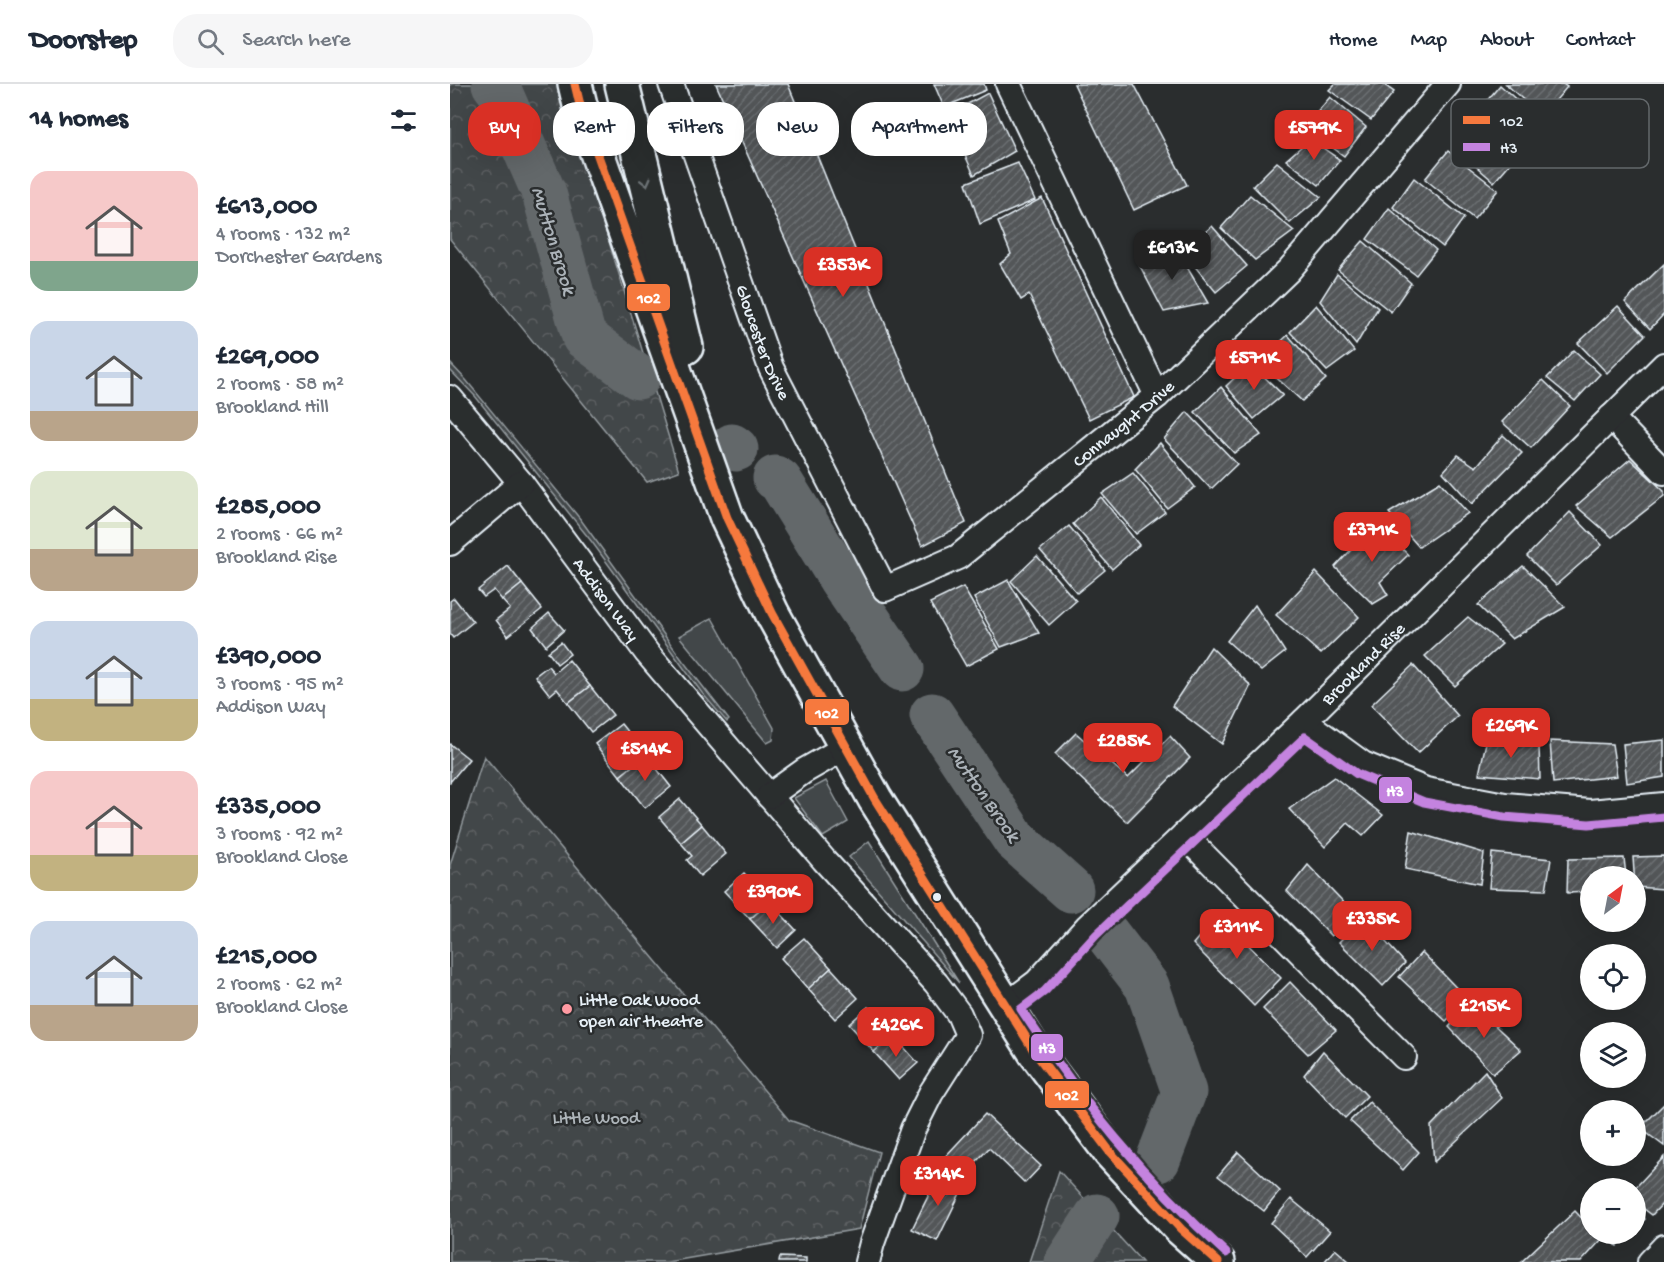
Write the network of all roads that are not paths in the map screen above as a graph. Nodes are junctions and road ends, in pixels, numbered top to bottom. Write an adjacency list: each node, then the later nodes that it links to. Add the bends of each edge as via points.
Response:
1 (575, 84): 12 (highway)
2 (622, 84): 12 (highway, one-way to 12)
3 (671, 84): 14 (street, Gloucester Drive, via 771,368)
4 (1008, 84): 7 (street)
5 (1448, 84): 7 (street, Connaught Drive, via 1289,270)
6 (1664, 365): 9 (street, Brookland Rise)
7 (1157, 396): 14 (street, Connaught Drive, via 958,557)
8 (450, 398): 11 (street, Addison Way)
9 (1611, 417): 10 (street); 15 (street, Brookland Rise)
10 (1664, 472)
11 (521, 483): 13 (street); 17 (street, Addison Way, via 647,653)
12 (727, 518): 16 (highway, via 772,613)
13 (450, 543)
14 (885, 589)
15 (1304, 721): 18 (street, via 1362,764 1426,790 1505,805 1590,812); 19 (street, Brookland Rise)
16 (846, 747): 17 (street); 20 (highway)
17 (769, 796): 23 (street, Addison Way, via 936,983 960,1014 968,1035 913,1130)
18 (1664, 805)
19 (1184, 835): 20 (street, Brookland Rise, via 1087,927 1037,982); 21 (street)
20 (1005, 1006): 24 (highway, via 1110,1152 1181,1229)
21 (1404, 1057)
22 (1664, 1246): 25 (street)
23 (867, 1262)
24 (1218, 1262)
25 (1650, 1262)

